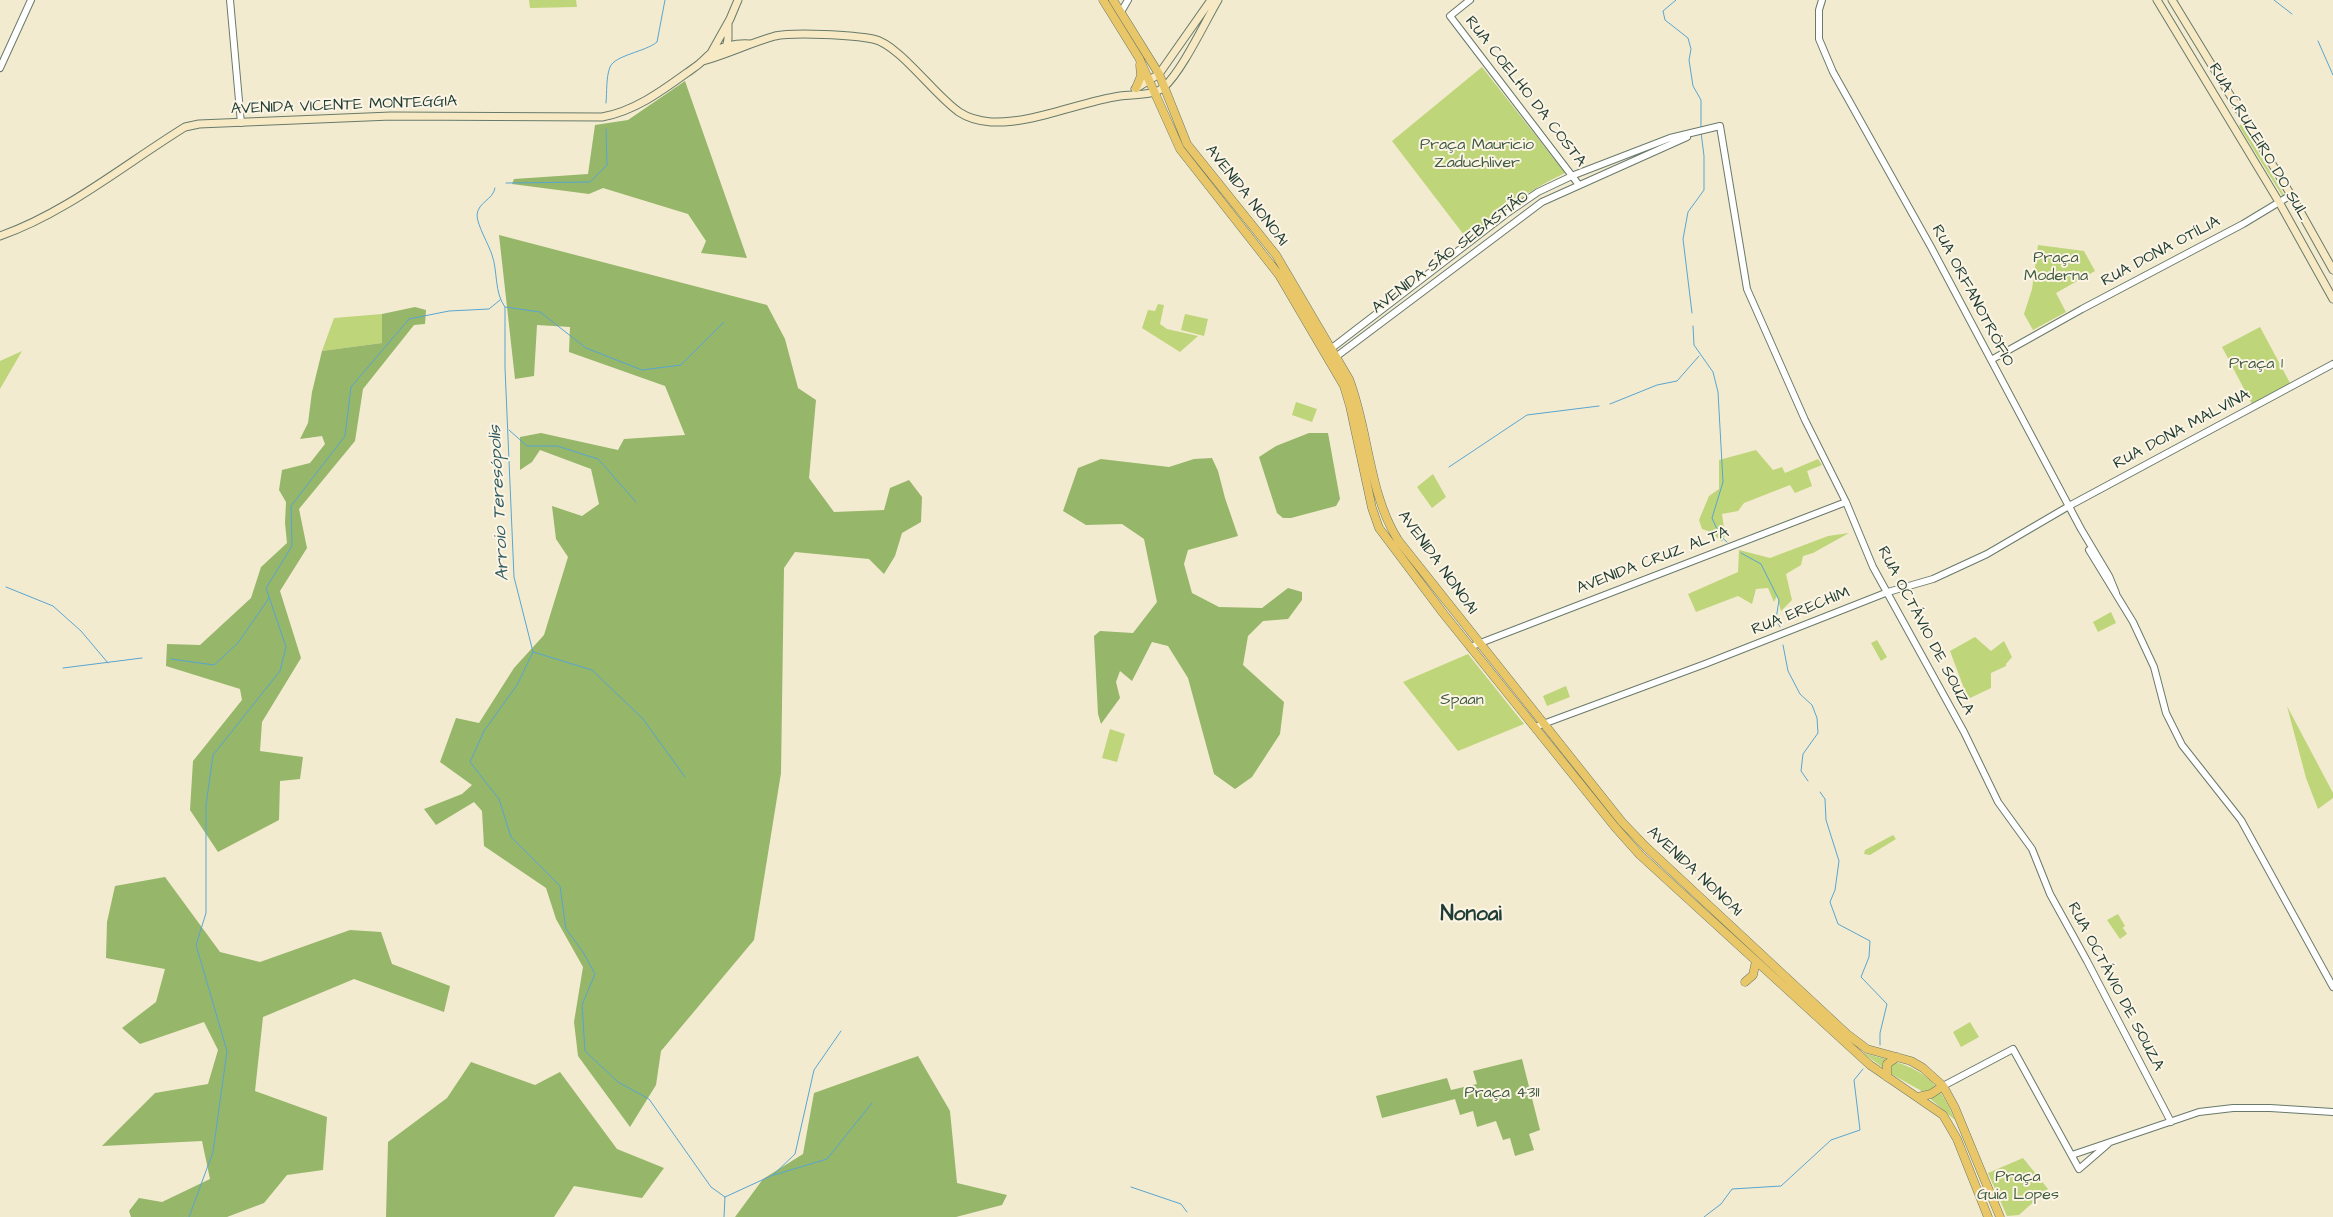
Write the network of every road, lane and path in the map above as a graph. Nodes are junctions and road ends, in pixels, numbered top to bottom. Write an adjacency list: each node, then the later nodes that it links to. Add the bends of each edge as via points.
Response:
1 (31, 0): 22 (street)
2 (230, 0): 29 (street)
3 (738, 0): 14 (main road)
4 (1103, 0): 21 (main road, AVENIDA NONOAI)
5 (1113, 0): 13 (main road, AVENIDA NONOAI)
6 (1128, 0): 13 (street)
7 (1211, 0): 18 (main road, AVENIDA VICENTE MONTEGGIA)
8 (1218, 0): 20 (main road)
9 (1470, 0): 31 (street, RUA COELHO DA COSTA, via 1450,16)
10 (1822, 0): 41 (street, RUA ORFANOTRÓFIO, via 1819,40 1833,72)
11 (2157, 0): 34 (main road, RUA CRUZEIRO DO SUL)
12 (2172, 0): 33 (main road, RUA CRUZEIRO DO SUL)
13 (1121, 12): 23 (main road, AVENIDA NONOAI)
14 (728, 26): 15 (main road); 16 (main road); 17 (main road)
15 (721, 34): 17 (main road, via 721,44); 19 (main road)
16 (745, 45): 17 (main road); 19 (main road, AVENIDA VICENTE MONTEGGIA); 28 (main road, AVENIDA VICENTE MONTEGGIA, via 797,34 873,39 886,44 936,94 975,120 1018,120)
17 (726, 47): 19 (main road)
18 (1177, 50): 20 (main road); 23 (main road, AVENIDA VICENTE MONTEGGIA)
19 (712, 56): 29 (main road, AVENIDA VICENTE MONTEGGIA, via 637,106 602,117 391,116)
20 (1186, 56): 25 (main road)
21 (1139, 58): 24 (main road, AVENIDA NONOAI); 26 (main road, via 1141,76)
22 (0, 68)
23 (1159, 74): 24 (main road, AVENIDA VICENTE MONTEGGIA); 25 (main road, AVENIDA NONOAI)
24 (1150, 81): 26 (main road, AVENIDA VICENTE MONTEGGIA); 27 (main road, AVENIDA NONOAI)
25 (1164, 87): 27 (main road); 39 (main road, AVENIDA NONOAI, via 1187,144 1276,255)
26 (1136, 88): 28 (main road, AVENIDA VICENTE MONTEGGIA)
27 (1155, 92): 28 (main road, AVENIDA VICENTE MONTEGGIA); 38 (main road, AVENIDA NONOAI, via 1180,149 1279,275)
28 (1118, 96)
29 (241, 122): 35 (main road, AVENIDA VICENTE MONTEGGIA, via 185,127 60,208 21,229)
30 (1699, 132): 31 (street, AVENIDA SÃO SEBASTIÃO, via 1670,138); 32 (street, AVENIDA SÃO SEBASTIÃO); 43 (street, RUA OCTÁVIO DE SOUZA, via 1720,126 1748,289 1810,431)
31 (1574, 175): 32 (street, RUA COELHO DA COSTA); 39 (street, AVENIDA SÃO SEBASTIÃO, via 1538,192 1506,214)
32 (1579, 184): 40 (street, AVENIDA SÃO SEBASTIÃO, via 1542,202 1512,222 1434,285)
33 (2291, 195): 34 (street, RUA DONA OTÍLIA); 36 (main road, RUA CRUZEIRO DO SUL)
34 (2279, 202): 37 (main road, RUA CRUZEIRO DO SUL); 41 (street, RUA DONA OTÍLIA)
35 (0, 236)
36 (2333, 270)
37 (2333, 299)
38 (1316, 336): 40 (main road, via 1333,356); 47 (main road, AVENIDA NONOAI, via 1344,386 1379,528)
39 (1332, 348): 40 (main road, AVENIDA NONOAI)
40 (1337, 356): 46 (main road, AVENIDA NONOAI, via 1357,399 1384,515 1398,540)
41 (1991, 360): 44 (street, RUA ORFANOTRÓFIO)
42 (2333, 364): 44 (street, RUA DONA MALVINA)
43 (1846, 502): 45 (street, RUA OCTÁVIO DE SOUZA, via 1873,567); 46 (street, AVENIDA CRUZ ALTA)
44 (2069, 506): 45 (street, RUA ERECHIM, via 1987,554 1933,579); 54 (street, RUA ORFANOTRÓFIO, via 2095,560 2133,622 2154,667 2166,713 2182,745 2241,820)
45 (1888, 592): 48 (street, RUA ERECHIM); 60 (street, RUA OCTÁVIO DE SOUZA, via 1998,802 2032,849 2050,894)
46 (1480, 644): 47 (street, AVENIDA CRUZ ALTA); 48 (main road, AVENIDA NONOAI)
47 (1470, 647): 49 (main road, AVENIDA NONOAI)
48 (1544, 724): 49 (street, RUA ERECHIM); 53 (main road, AVENIDA NONOAI, via 1622,822 1646,847)
49 (1535, 727): 50 (main road, AVENIDA NONOAI, via 1615,828)
50 (1756, 960): 51 (main road, AVENIDA NONOAI); 52 (main road, via 1755,972)
51 (1777, 980): 53 (main road); 56 (main road, AVENIDA NONOAI)
52 (1745, 982)
53 (1797, 987): 55 (main road, AVENIDA NONOAI, via 1867,1050)
54 (2333, 987)
55 (1897, 1057): 56 (main road, via 1887,1064); 57 (main road, AVENIDA NONOAI, via 1923,1068)
56 (1887, 1077): 58 (main road, AVENIDA NONOAI)
57 (1943, 1086): 58 (main road); 62 (street, via 2013,1049); 64 (main road)
58 (1918, 1097): 63 (main road, AVENIDA NONOAI, via 1943,1115 1949,1124)
59 (2333, 1112): 60 (street, via 2233,1108 2199,1112)
60 (2171, 1122): 61 (street)
61 (2111, 1142): 62 (street); 62 (street, via 2080,1169)
62 (2072, 1155)
63 (1987, 1216)
64 (2000, 1217)

